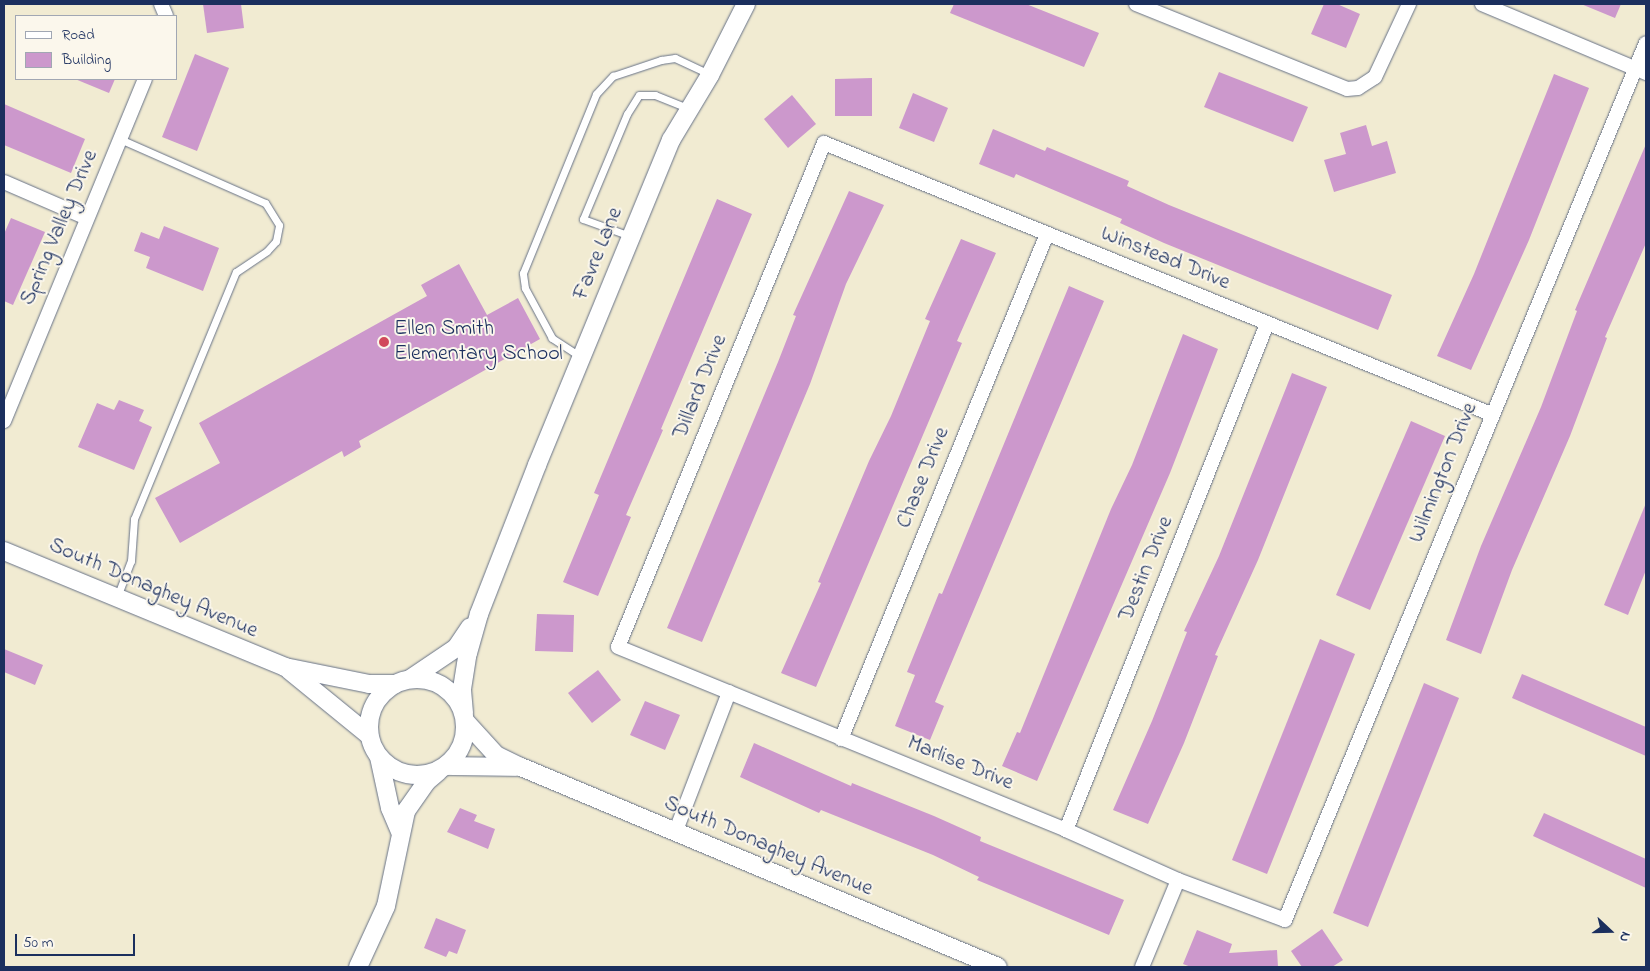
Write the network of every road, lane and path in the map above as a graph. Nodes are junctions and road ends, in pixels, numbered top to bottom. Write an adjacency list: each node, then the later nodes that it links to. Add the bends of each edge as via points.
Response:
1 (746, 4): 8 (street, Favre Lane)
2 (1136, 4): 5 (street)
3 (1409, 4): 5 (street, via 1375,78 1358,88 1347,89)
4 (1482, 4): 7 (street)
5 (1154, 7)
6 (1646, 43): 7 (street, Wilmington Drive)
7 (1641, 71): 19 (street, Wilmington Drive)
8 (710, 75): 10 (street, Favre Lane); 18 (lane, via 675,58 661,60 613,76 596,94 523,273 525,288 552,338)
9 (145, 80): 11 (street, Spring Valley Drive)
10 (689, 109): 16 (street, Favre Lane, via 671,140); 16 (lane, via 655,95 639,95 626,114 583,219)
11 (120, 139): 14 (street, Spring Valley Drive); 22 (lane, via 265,204 279,225 276,241 236,272 233,278 134,519 131,561)
12 (824, 143): 15 (street, Winstead Drive); 24 (street, Dillard Drive)
13 (4, 182): 14 (street)
14 (88, 218): 20 (street, Spring Valley Drive)
15 (1047, 234): 17 (street, Winstead Drive); 30 (street, Chase Drive)
16 (631, 236): 18 (street, Favre Lane)
17 (1267, 324): 19 (street, Winstead Drive); 34 (street, Destin Drive)
18 (582, 357): 23 (street, Favre Lane)
19 (1491, 414): 38 (street, Wilmington Drive)
20 (4, 421)
21 (4, 552): 22 (street, South Donaghey Avenue)
22 (116, 600): 25 (street, South Donaghey Avenue)
23 (479, 614): 26 (street, Favre Lane, via 456,648); 28 (street, Favre Lane, via 464,669)
24 (618, 647): 27 (street, Marlise Drive)
25 (285, 667): 26 (street, South Donaghey Avenue, via 369,684); 29 (street, South Donaghey Avenue)
26 (403, 682): 28 (street, via 437,683 458,700); 29 (street, via 383,693 374,706)
27 (729, 692): 30 (street, Marlise Drive); 36 (street)
28 (465, 717): 32 (street, South Donaghey Avenue, via 496,755); 33 (street, via 464,739 458,754)
29 (370, 736): 31 (street)
30 (841, 739): 34 (street, Marlise Drive)
31 (379, 757): 33 (street, via 400,773 428,775); 35 (street, via 390,808)
32 (521, 767): 33 (street, South Donaghey Avenue); 36 (street, South Donaghey Avenue)
33 (443, 768): 35 (street, via 415,797)
34 (1066, 830): 37 (street, Marlise Drive)
35 (400, 831): 39 (street, via 396,870 386,906)
36 (675, 833): 40 (street, South Donaghey Avenue)
37 (1178, 880): 38 (street, Marlise Drive); 41 (street)
38 (1285, 920)
39 (358, 967)
40 (998, 967)
41 (1142, 967)

